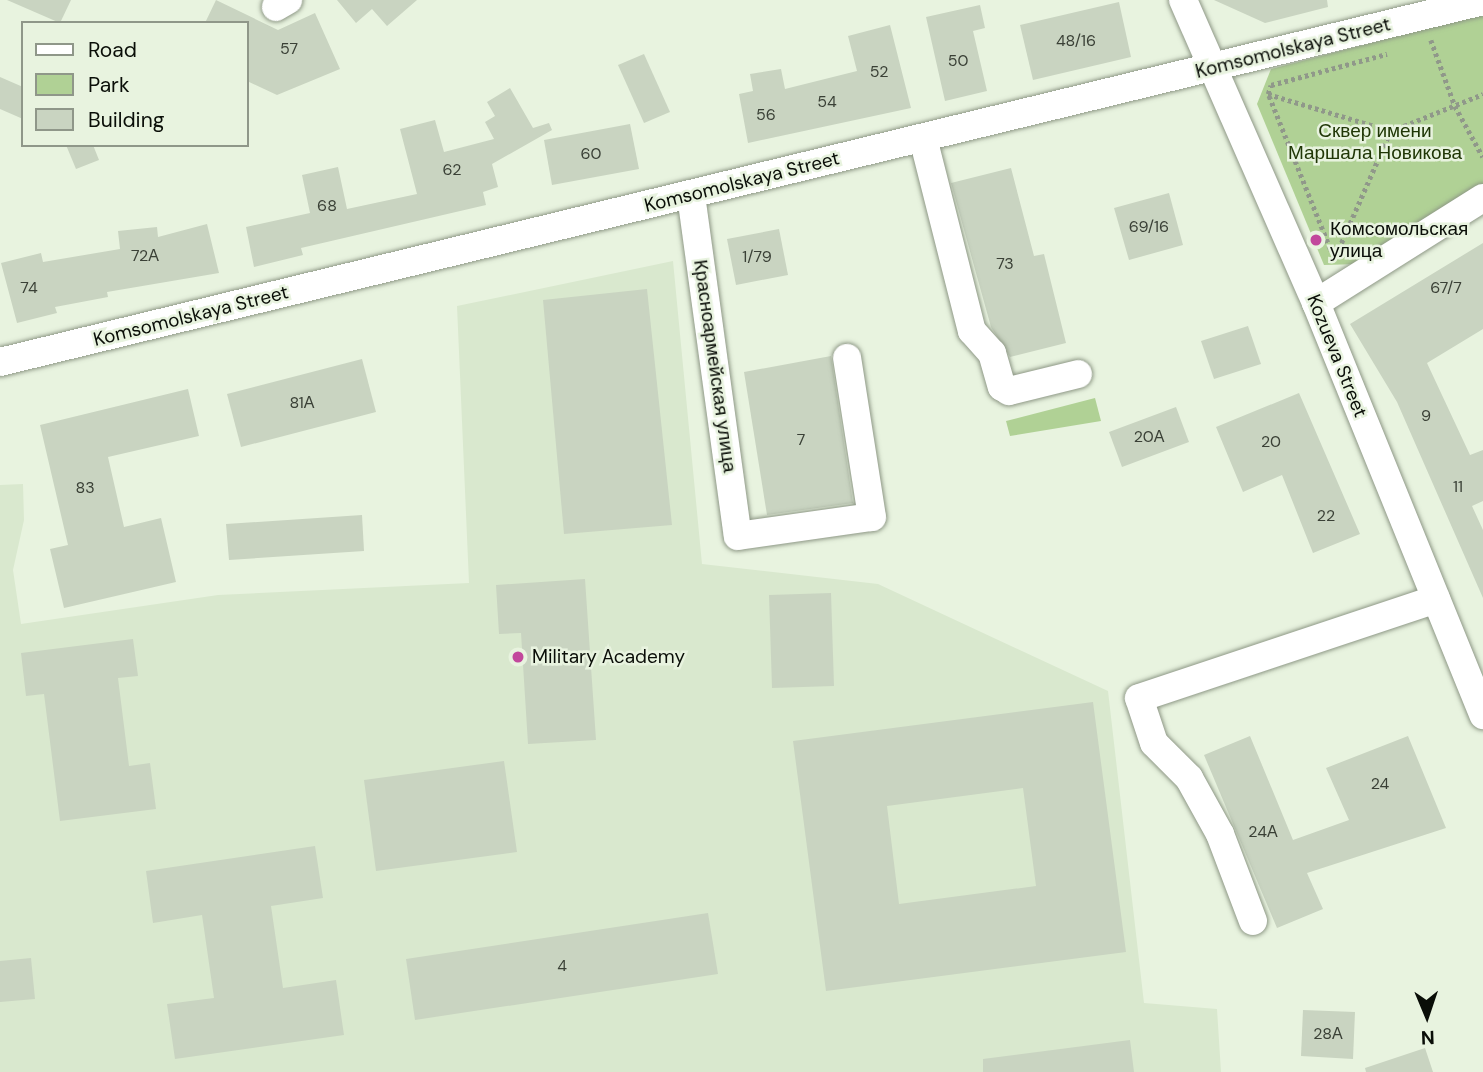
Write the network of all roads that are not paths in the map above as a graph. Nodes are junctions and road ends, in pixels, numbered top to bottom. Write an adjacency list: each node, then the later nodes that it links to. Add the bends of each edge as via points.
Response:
1 (1183, 0): 4 (street, Kozueva Street)
2 (1483, 1): 3 (street, Komsomolskaya Street)
3 (1435, 22): 4 (street, Komsomolskaya Street)
4 (1214, 68): 5 (street, Komsomolskaya Street); 8 (street, Kozueva Street)
5 (923, 138): 6 (street, Komsomolskaya Street); 11 (street, via 972,331 992,353 1002,387 1009,391)
6 (691, 195): 9 (street, Красноармейская улица, via 738,536 872,517); 10 (street, Komsomolskaya Street)
7 (1483, 198): 8 (street)
8 (1316, 303): 12 (street, Kozueva Street)
9 (847, 358)
10 (0, 362)
11 (1078, 374)
12 (1436, 599): 13 (street, Kozueva Street); 14 (street, via 1139,698 1154,743 1189,778 1220,834)
13 (1483, 715)
14 (1253, 921)

